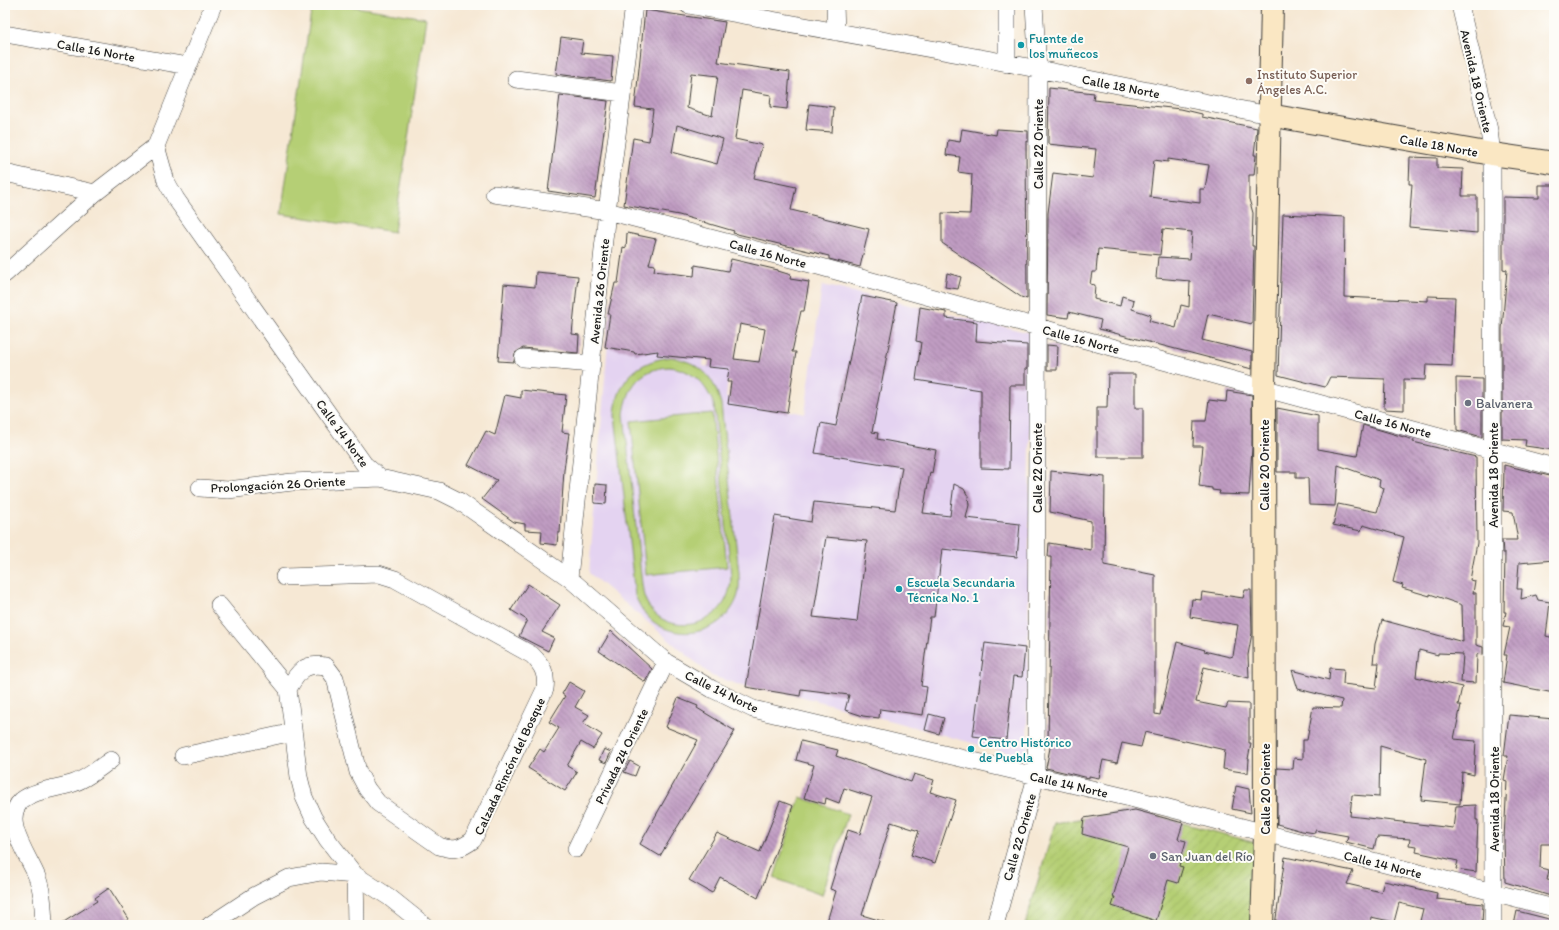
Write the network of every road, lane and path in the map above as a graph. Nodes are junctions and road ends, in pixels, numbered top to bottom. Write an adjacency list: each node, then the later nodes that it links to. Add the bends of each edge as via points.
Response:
1 (213, 5): 12 (street)
2 (634, 5): 15 (street, Avenida 26 Oriente)
3 (688, 5): 9 (street, Calle 18 Norte)
4 (835, 5): 9 (street)
5 (1008, 5): 11 (street)
6 (1034, 5): 13 (street, Calle 22 Oriente)
7 (1272, 5): 16 (street, Calle 20 Oriente)
8 (1460, 5): 18 (street, Avenida 18 Oriente, via 1489,130)
9 (836, 32): 11 (street, Calle 18 Norte)
10 (5, 34): 12 (street, Calle 16 Norte)
11 (1007, 64): 13 (street, Calle 18 Norte)
12 (188, 66): 17 (street)
13 (1038, 70): 16 (street, Calle 18 Norte); 25 (street, Calle 22 Oriente)
14 (516, 79): 15 (street)
15 (622, 92): 23 (street, Avenida 26 Oriente)
16 (1269, 115): 18 (street, Calle 18 Norte); 28 (street, Calle 20 Oriente)
17 (156, 146): 21 (street); 31 (street, Calle 14 Norte, via 166,181 176,199 364,464)
18 (1492, 154): 19 (street, Calle 18 Norte); 29 (street, Avenida 18 Oriente)
19 (1554, 163)
20 (5, 173): 21 (street)
21 (95, 193): 24 (street)
22 (494, 194): 23 (street, Calle 16 Norte)
23 (607, 211): 25 (street, Calle 16 Norte); 27 (street, Avenida 26 Oriente)
24 (5, 274)
25 (1038, 327): 28 (street, Calle 16 Norte); 41 (street, Calle 22 Oriente)
26 (522, 358): 27 (street)
27 (592, 364): 34 (street, Avenida 26 Oriente)
28 (1264, 387): 29 (street, Calle 16 Norte); 42 (street, Calle 20 Oriente)
29 (1493, 450): 30 (street, Calle 16 Norte); 45 (street, Avenida 18 Oriente)
30 (1554, 467)
31 (380, 478): 32 (street, Prolongación 26 Oriente, via 292,482 228,490); 34 (street, Calle 14 Norte, via 439,491 459,501)
32 (200, 488)
33 (284, 577): 37 (street, Calzada Rincón del Bosque, via 379,574 395,579 532,655 541,664 546,677 545,689 473,840 462,848 450,850 439,846 378,803 367,789 358,772 334,678 326,666 314,664 298,672)
34 (569, 578): 36 (street, Calle 14 Norte)
35 (219, 605): 37 (street)
36 (666, 662): 41 (street, Calle 14 Norte, via 712,690 753,709); 43 (street, Privada 24 Oriente)
37 (288, 689): 38 (street)
38 (294, 732): 39 (street); 44 (street, via 304,797 327,839)
39 (183, 756)
40 (111, 760): 47 (street, via 86,778 37,792 21,801 13,813 12,828 30,861 42,891)
41 (1036, 777): 42 (street, Calle 14 Norte, via 1130,798); 51 (street, Calle 22 Oriente)
42 (1265, 834): 45 (street, Calle 14 Norte); 52 (street, Calle 20 Oriente)
43 (576, 849)
44 (355, 875): 48 (street, via 321,872 289,878 254,896); 49 (street); 50 (street, via 389,897)
45 (1494, 892): 46 (street, Calle 14 Norte); 53 (street, Avenida 18 Oriente)
46 (1554, 908)
47 (44, 925)
48 (210, 925)
49 (356, 925)
50 (424, 925)
51 (995, 925)
52 (1262, 925)
53 (1494, 925)

